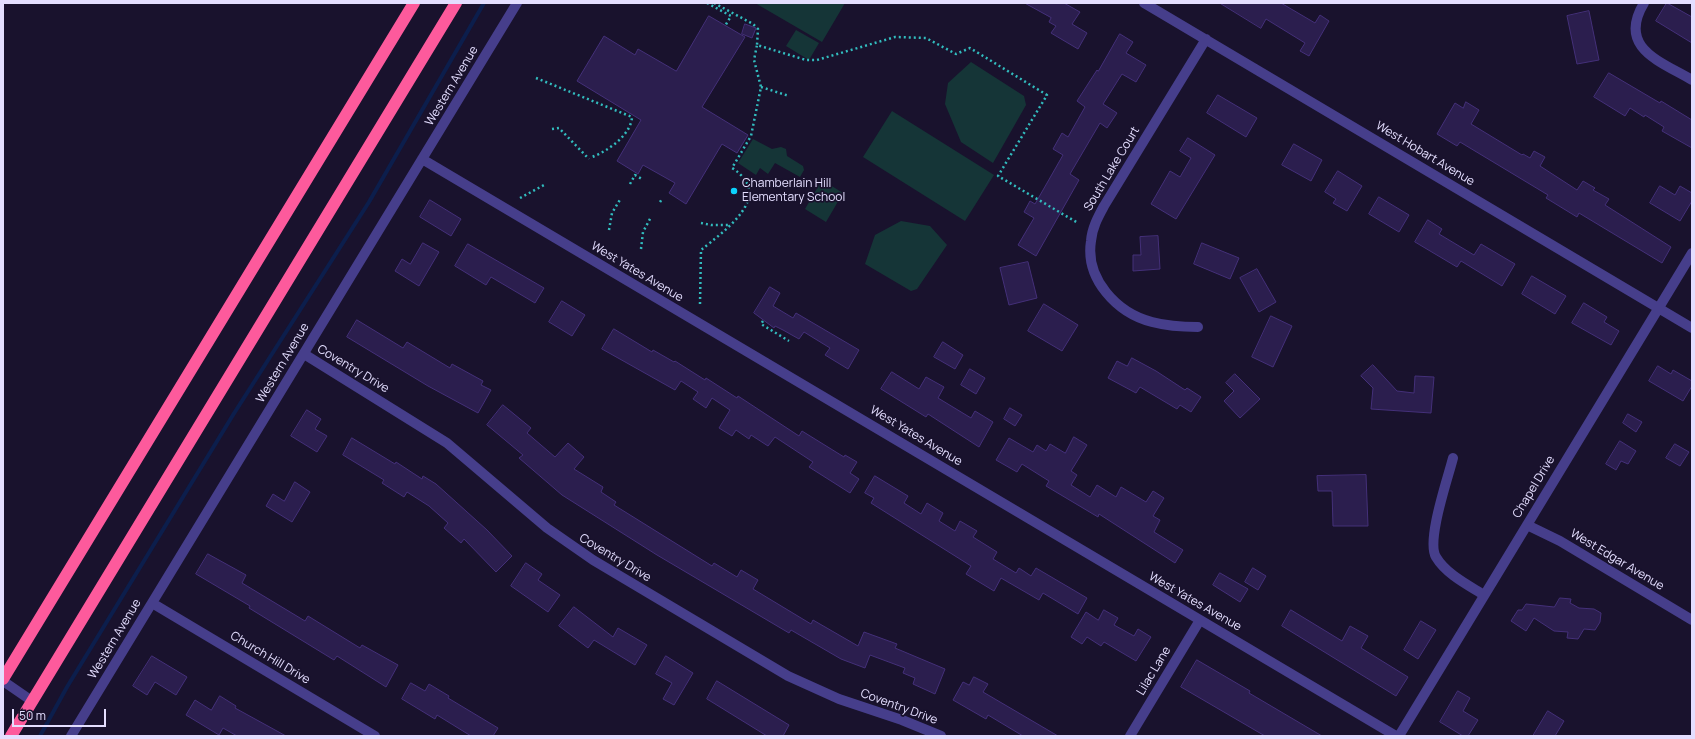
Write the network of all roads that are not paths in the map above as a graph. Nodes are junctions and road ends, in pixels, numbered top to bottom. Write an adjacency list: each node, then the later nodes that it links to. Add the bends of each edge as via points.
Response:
1 (414, 3): 20 (highway)
2 (456, 3): 21 (highway)
3 (517, 3): 8 (street, Western Avenue)
4 (1144, 3): 6 (street, West Hobart Avenue)
5 (1644, 3): 7 (street, via 1634,28 1642,49)
6 (1206, 40): 10 (street, West Hobart Avenue); 11 (street, South Lake Court, via 1104,206 1092,232 1090,251 1097,279 1114,302 1153,322)
7 (1692, 80)
8 (422, 159): 13 (street, Western Avenue); 18 (street, West Yates Avenue)
9 (1692, 253): 10 (street, Chapel Drive)
10 (1658, 308): 12 (street, West Hobart Avenue); 15 (street, Chapel Drive)
11 (1198, 327)
12 (1692, 328)
13 (304, 354): 17 (street, Western Avenue); 25 (street, Coventry Drive, via 446,443 547,528 593,560 794,679 839,699)
14 (1453, 458): 16 (street, via 1434,529 1435,556 1449,571)
15 (1527, 525): 16 (street, Chapel Drive); 19 (street, West Edgar Avenue, via 1560,541)
16 (1484, 595): 27 (street, Chapel Drive)
17 (152, 603): 23 (street, Western Avenue); 24 (street, Church Hill Drive)
18 (1200, 620): 26 (street, Lilac Lane); 27 (street, West Yates Avenue)
19 (1692, 620)
20 (3, 680): 21 (street)
21 (32, 701): 22 (highway)
22 (10, 736)
23 (71, 736)
24 (375, 736)
25 (941, 736)
26 (1130, 736)
27 (1398, 736)

